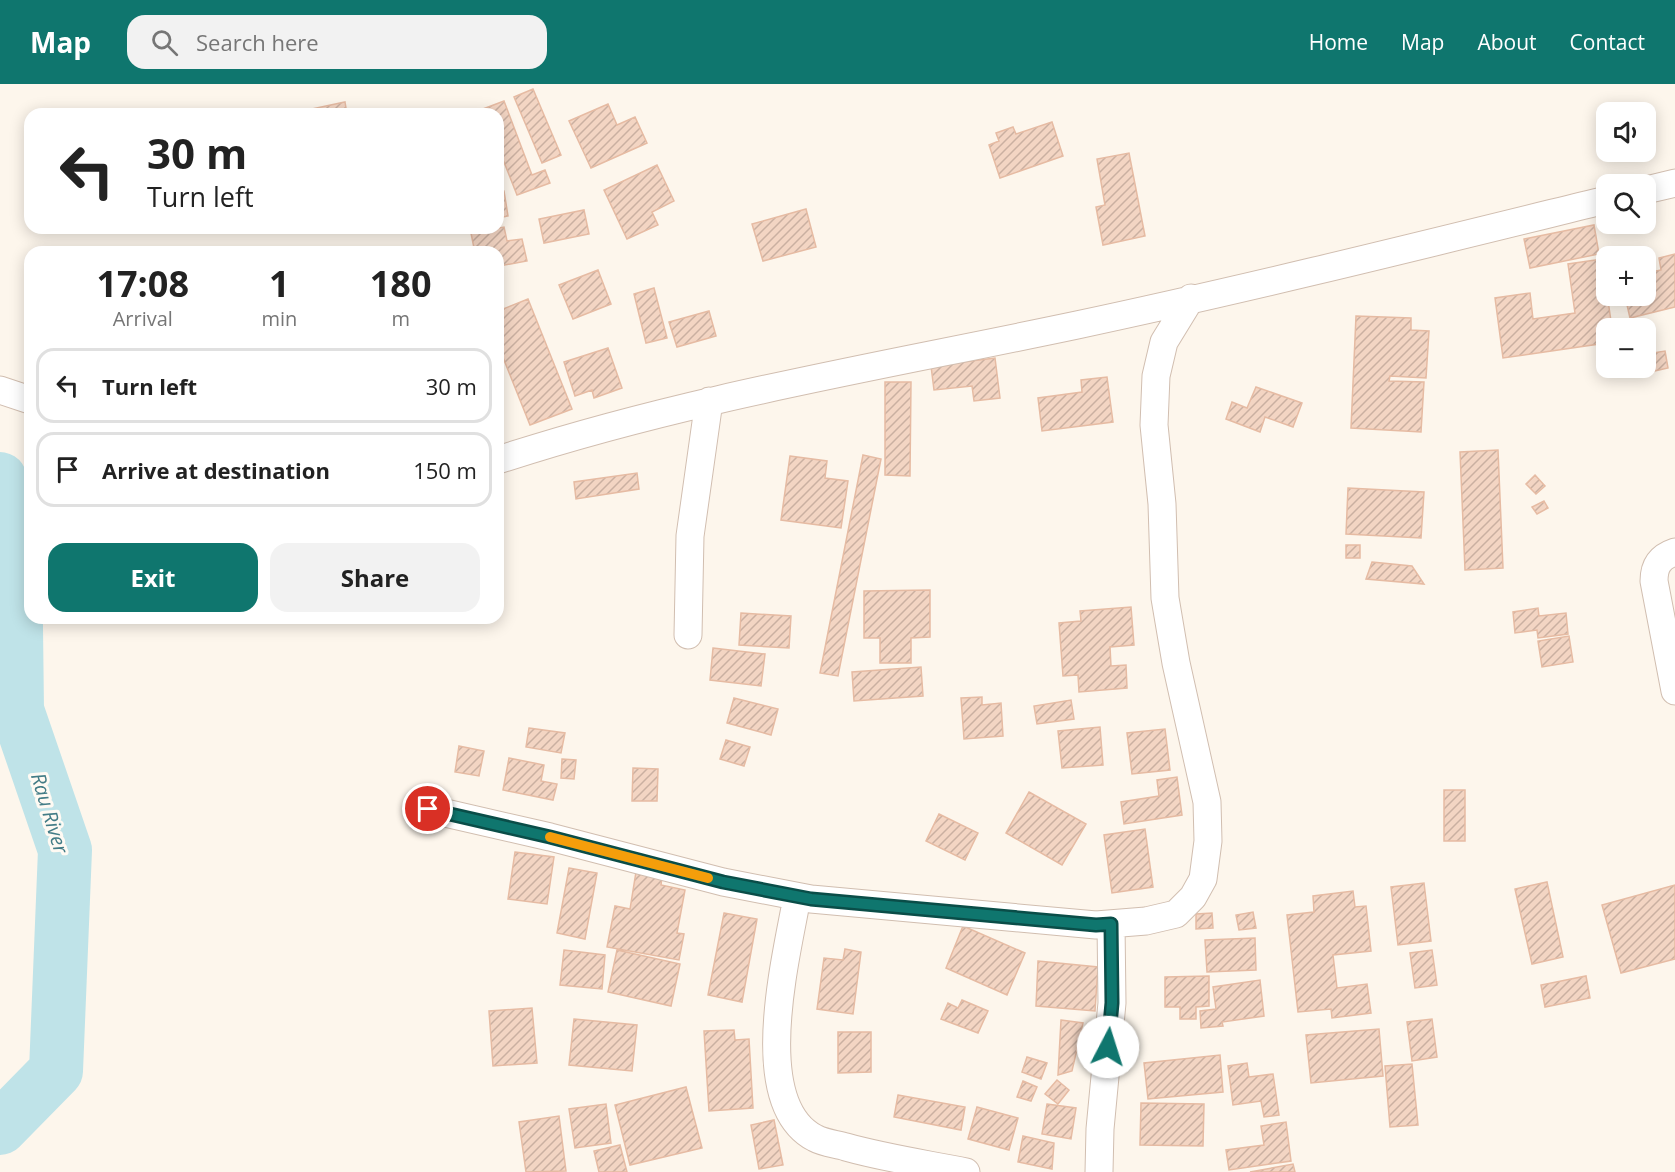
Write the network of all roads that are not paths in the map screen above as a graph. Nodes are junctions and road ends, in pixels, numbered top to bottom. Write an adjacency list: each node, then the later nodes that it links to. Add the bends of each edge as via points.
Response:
1 (1675, 183): 2 (street)
2 (1656, 188)
3 (1596, 202): 4 (street)
4 (1191, 298): 7 (street); 14 (street, via 1164,342 1156,376 1154,425 1165,598 1207,802 1208,841 1203,879 1193,897 1176,914)
5 (2, 390): 6 (street)
6 (24, 398)
7 (709, 401): 8 (street); 10 (street, via 690,536)
8 (504, 458)
9 (1675, 552): 11 (street, via 1658,563 1654,581)
10 (688, 635)
11 (1675, 691)
12 (428, 809): 13 (street)
13 (797, 897): 14 (street); 15 (street, via 775,1047 785,1100 796,1120 816,1139)
14 (1111, 924): 16 (street, via 1112,1003)
15 (966, 1172)
16 (1099, 1172)

